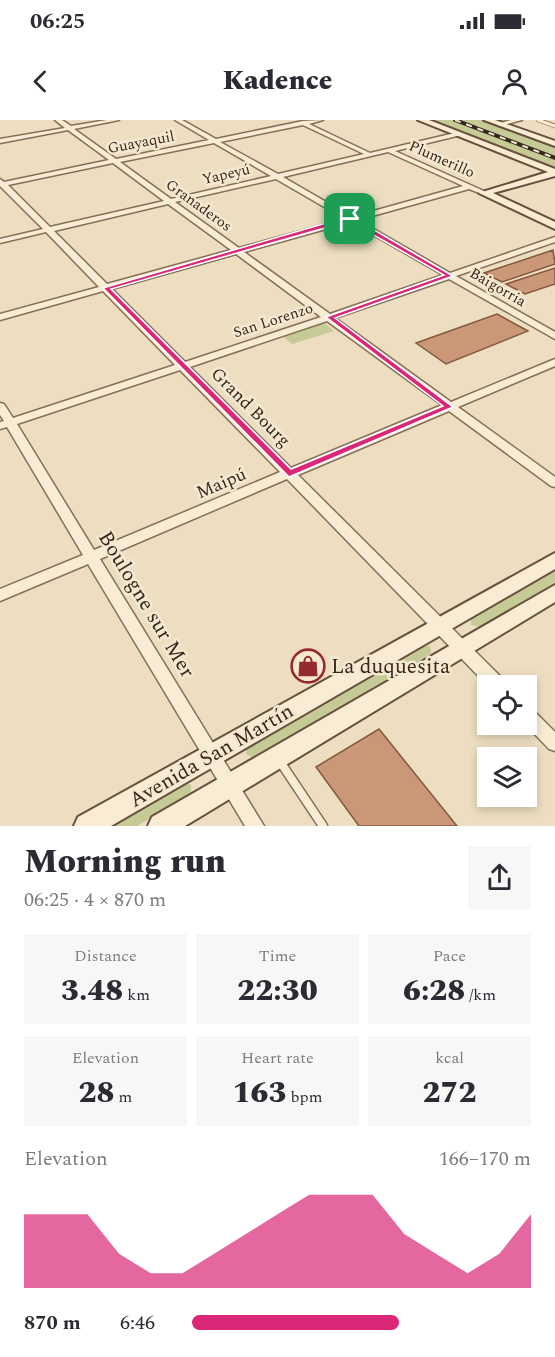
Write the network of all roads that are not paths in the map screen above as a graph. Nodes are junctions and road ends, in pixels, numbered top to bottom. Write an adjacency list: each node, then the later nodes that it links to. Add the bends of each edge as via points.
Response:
1 (58, 120): 12 (street, Granaderos)
2 (116, 120): 12 (street)
3 (178, 120): 15 (street, Baigorria)
4 (320, 120): 9 (street, Guayaquil)
5 (422, 120): 13 (main road)
6 (488, 120): 10 (main road)
7 (519, 120): 10 (street)
8 (538, 120): 11 (lane)
9 (301, 122): 15 (street, Guayaquil); 18 (street)
10 (502, 122): 16 (main road)
11 (555, 126)
12 (70, 128): 14 (street); 19 (street, Granaderos)
13 (459, 134): 17 (street, Yapeyú); 20 (main road)
14 (0, 141)
15 (215, 141): 19 (street, Guayaquil); 21 (street, Baigorria)
16 (555, 141)
17 (388, 150): 18 (street, Yapeyú); 24 (street, Plumerillo)
18 (370, 155): 21 (street, Yapeyú)
19 (114, 161): 23 (street, Guayaquil); 27 (street, Granaderos)
20 (555, 172): 25 (main road)
21 (276, 177): 27 (street, Yapeyú); 28 (street, Baigorria)
22 (555, 178): 26 (main road)
23 (1, 182): 31 (street, Grand Bourg, via 12,198)
24 (468, 187): 25 (street, Plumerillo); 28 (street)
25 (488, 193): 26 (main road); 30 (main road)
26 (501, 194): 29 (main road)
27 (171, 201): 31 (street, Yapeyú); 34 (street, Granaderos)
28 (350, 219): 34 (street); 35 (street, Baigorria)
29 (555, 220)
30 (555, 226)
31 (48, 230): 33 (street, Yapeyú); 36 (street, Grand Bourg)
32 (555, 239): 35 (street, San Lorenzo)
33 (0, 241)
34 (239, 251): 36 (street); 38 (street, Granaderos)
35 (450, 276): 38 (street, San Lorenzo); 39 (street, Baigorria)
36 (106, 288): 37 (street); 41 (street, Grand Bourg)
37 (0, 317)
38 (330, 317): 41 (street, San Lorenzo); 43 (street, Granaderos)
39 (555, 336)
40 (555, 362): 43 (street, Maipú)
41 (183, 366): 44 (street, San Lorenzo); 45 (street, Grand Bourg)
42 (0, 406): 44 (street, Boulogne sur Mer)
43 (449, 407): 45 (street, Maipú); 46 (street, Granaderos)
44 (5, 424): 47 (street, Boulogne sur Mer)
45 (289, 474): 47 (street, Maipú); 51 (street, Grand Bourg)
46 (555, 483)
47 (93, 556): 50 (street, Maipú); 56 (street, Boulogne sur Mer)
48 (555, 560): 51 (main road, Avenida San Martín)
49 (555, 593): 52 (main road, Avenida San Martín)
50 (0, 596)
51 (440, 625): 52 (street, Grand Bourg); 56 (main road, Avenida San Martín)
52 (462, 648): 53 (street, Grand Bourg); 57 (main road, Avenida San Martín)
53 (488, 675)
54 (537, 725): 55 (street)
55 (555, 742)
56 (211, 755): 58 (street, Boulogne sur Mer); 59 (main road, Avenida San Martín)
57 (277, 758): 58 (main road, Avenida San Martín); 62 (lane)
58 (230, 785): 60 (main road, Avenida San Martín); 61 (street, Boulogne sur Mer)
59 (87, 826)
60 (161, 826)
61 (255, 826)
62 (323, 826)

